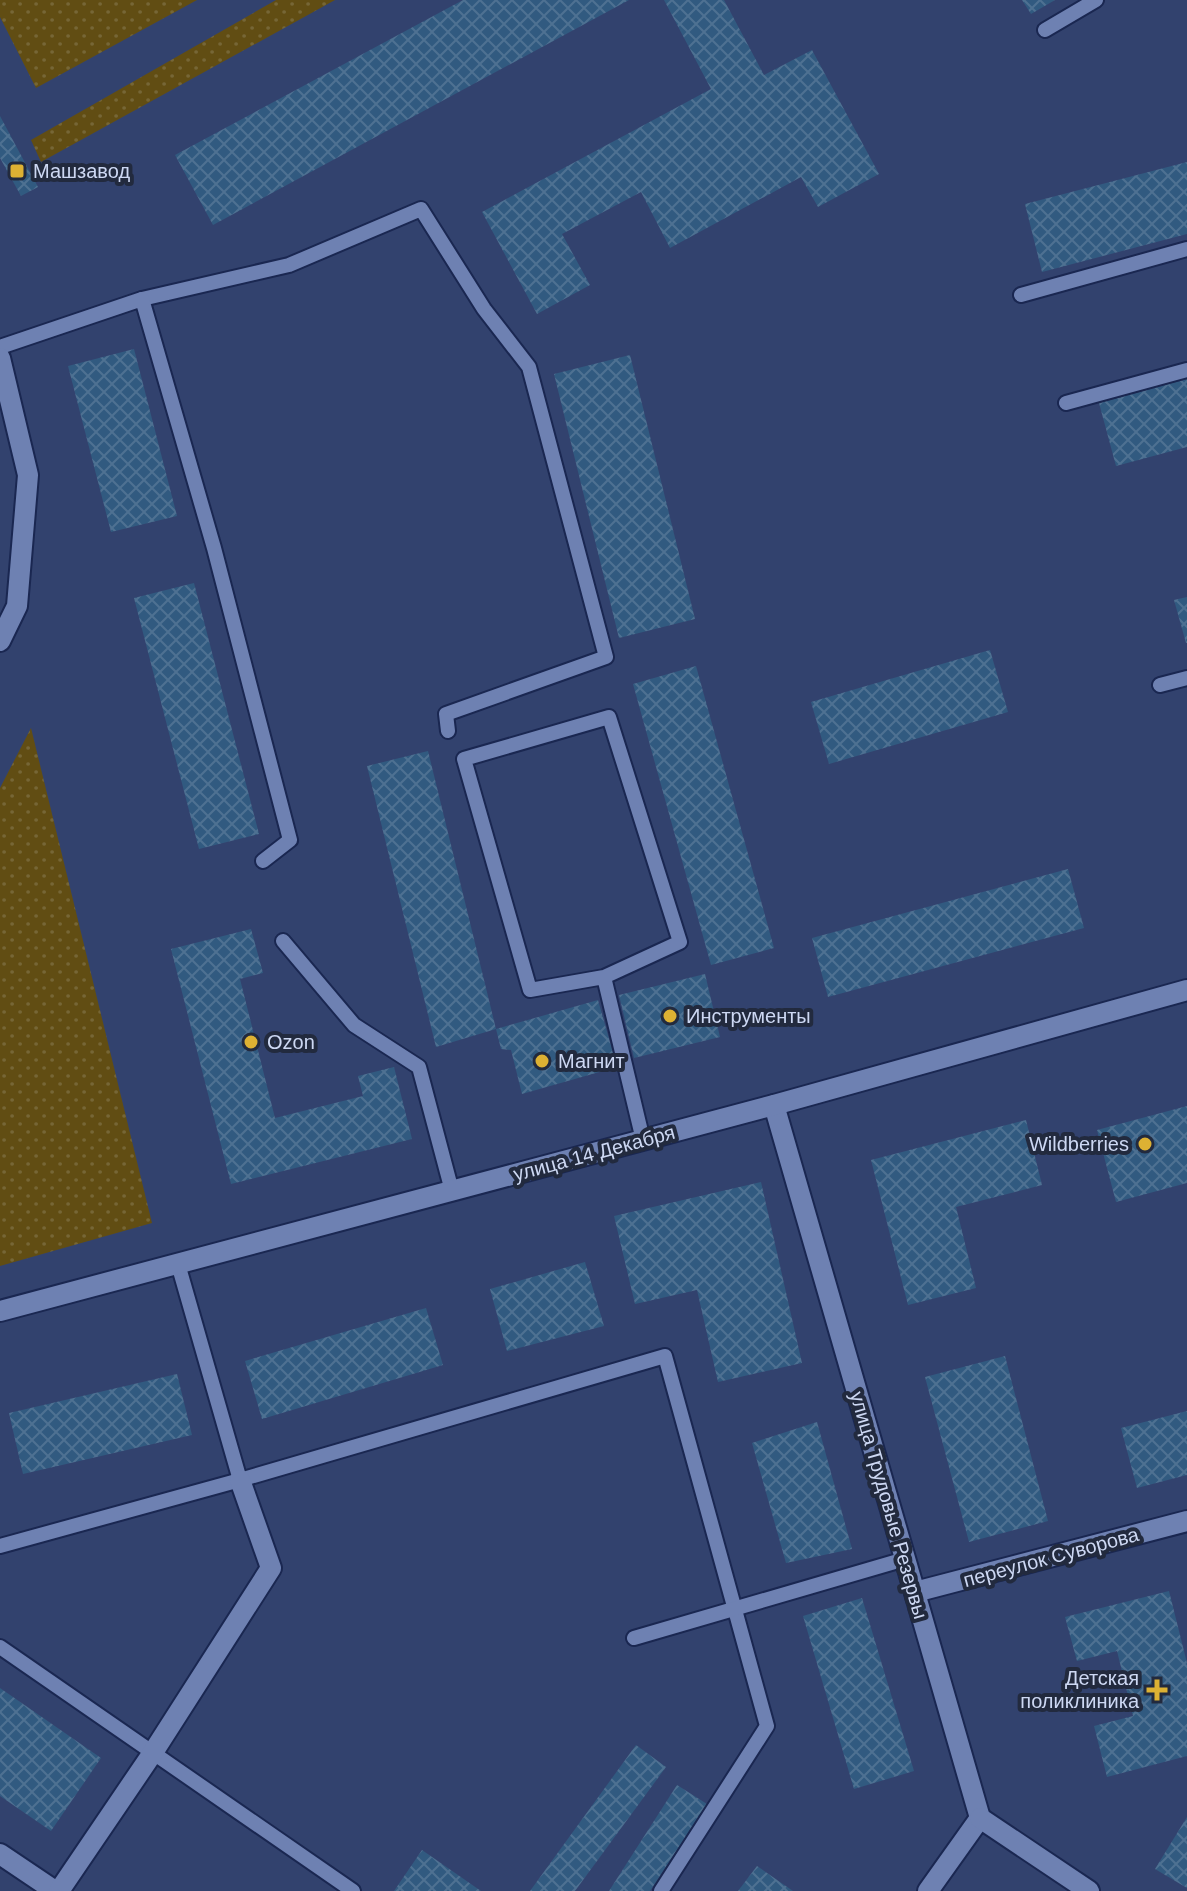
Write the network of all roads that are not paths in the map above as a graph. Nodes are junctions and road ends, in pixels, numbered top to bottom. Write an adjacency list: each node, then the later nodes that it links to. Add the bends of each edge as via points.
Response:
1 (1096, 0): 2 (lane)
2 (1045, 30)
3 (1187, 249): 4 (lane)
4 (1021, 295)
5 (142, 299): 6 (lane); 13 (lane, via 289,265 421,209 484,309 529,367 606,657 446,714); 14 (lane, via 290,840)
6 (0, 347)
7 (0, 358): 10 (street, via 28,475 17,606)
8 (1187, 370): 9 (lane)
9 (1066, 403)
10 (0, 641)
11 (1187, 678): 12 (lane)
12 (1160, 685)
13 (448, 731)
14 (263, 861)
15 (283, 941): 20 (lane, via 354,1025 419,1067)
16 (604, 977): 16 (lane, via 530,990 464,759 609,717 680,942); 19 (lane)
17 (1187, 990): 18 (street, улица 14 Декабря)
18 (774, 1105): 19 (street, улица 14 Декабря); 26 (street, улица Трудовые Резервы)
19 (643, 1140): 20 (street, улица 14 Декабря)
20 (452, 1191): 21 (street, улица 14 Декабря)
21 (178, 1264): 22 (street, улица 14 Декабря); 23 (lane)
22 (0, 1311)
23 (240, 1480): 25 (lane); 28 (lane, via 665,1356); 31 (street, via 271,1568)
24 (1187, 1521): 27 (street, переулок Суворова)
25 (0, 1546)
26 (905, 1559): 27 (street, улица Трудовые Резервы); 28 (lane)
27 (915, 1592): 32 (street, улица Трудовые Резервы)
28 (735, 1608): 29 (lane); 36 (lane, via 767,1726)
29 (634, 1638)
30 (0, 1647): 31 (lane)
31 (152, 1754): 34 (street); 35 (lane)
32 (980, 1818): 37 (street); 38 (street)
33 (0, 1854): 34 (street)
34 (57, 1891)
35 (353, 1891)
36 (661, 1891)
37 (928, 1891)
38 (1089, 1891)

